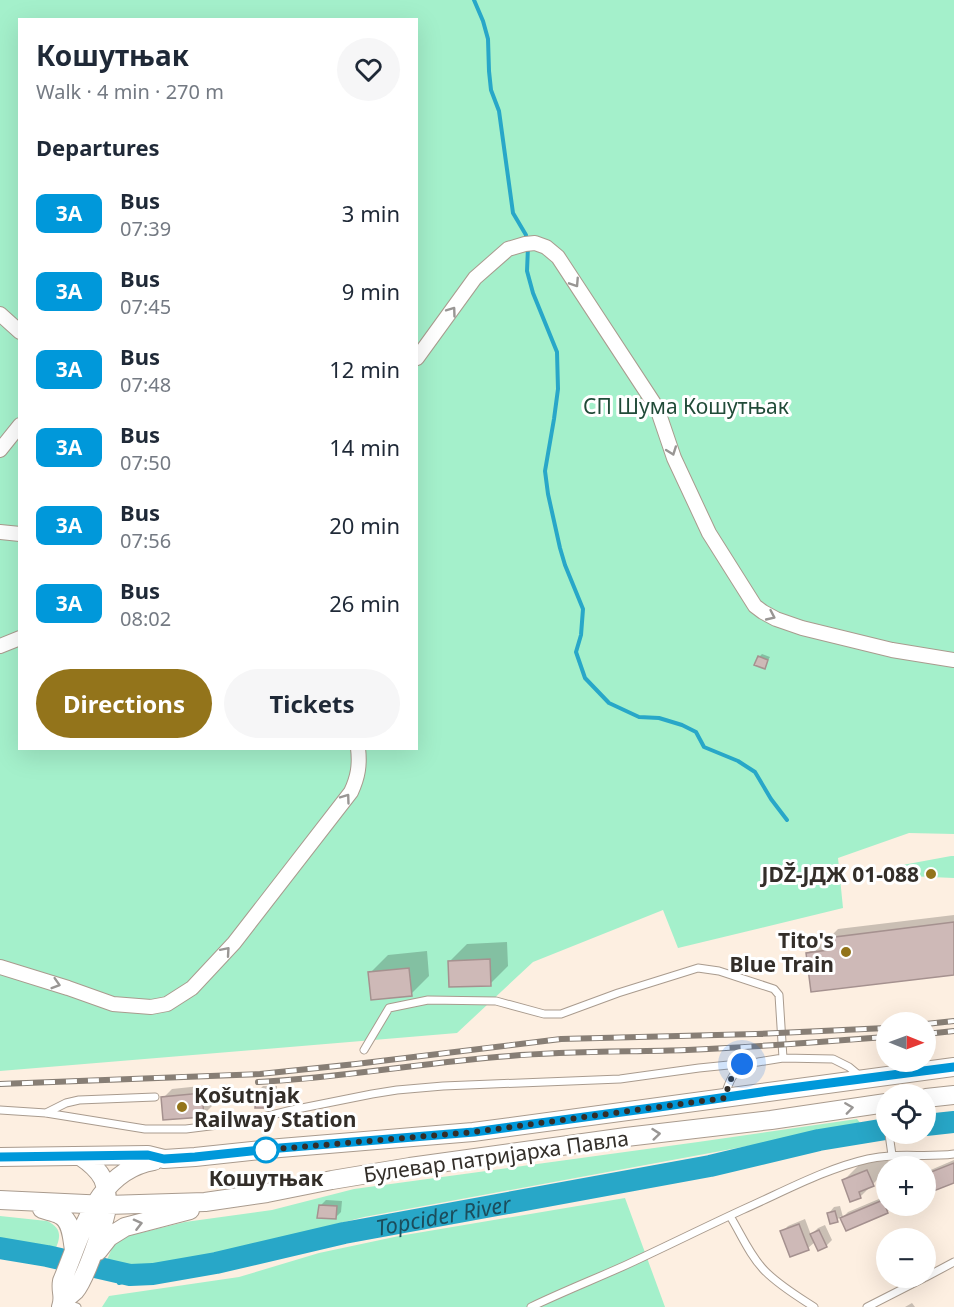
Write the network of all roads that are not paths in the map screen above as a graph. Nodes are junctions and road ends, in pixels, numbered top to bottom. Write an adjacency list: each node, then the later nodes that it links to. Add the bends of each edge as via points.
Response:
1 (0, 314): 2 (street)
2 (18, 330)
3 (418, 356): 10 (street, one-way to 10, via 475,278 508,249 530,243 546,247 558,257 657,408 674,458 709,533 755,606 802,628)
4 (18, 428): 5 (street)
5 (0, 450)
6 (0, 532): 7 (street)
7 (18, 534)
8 (18, 639): 9 (street)
9 (0, 646)
10 (954, 660)
11 (358, 750): 12 (street, one-way to 11, via 113,1004 151,1007 167,1004 186,993 234,943 351,792 360,765)
12 (0, 967)
13 (364, 1050): 14 (lane, via 389,1008 428,1000 496,1001 544,1014 561,1014 698,968 774,989 779,995)
14 (783, 1058): 15 (lane); 17 (lane, via 833,1059)
15 (742, 1064): 21 (lane, via 729,1081); 24 (lane, via 620,1079 397,1090 198,1128 145,1129)
16 (954, 1067): 17 (main road, Булевар патријарха Павла)
17 (864, 1079): 21 (main road, Булевар патријарха Павла)
18 (954, 1095): 20 (main road)
19 (155, 1097): 24 (lane, via 79,1101)
20 (936, 1097)
21 (725, 1098): 30 (main road, Булевар патријарха Павла, via 474,1132)
22 (876, 1107): 34 (main road, Булевар патријарха Павла, one-way to 22, via 410,1167)
23 (0, 1110): 24 (lane)
24 (46, 1113)
25 (891, 1144): 27 (lane)
26 (954, 1154): 27 (lane)
27 (892, 1155): 35 (lane, via 826,1172)
28 (80, 1156): 29 (main road, Булевар патријарха Павла); 30 (main road, Булевар патријарха Павла, via 148,1155); 31 (main road, via 100,1174)
29 (0, 1157)
30 (164, 1159): 31 (main road, via 137,1165 121,1175)
31 (102, 1199): 33 (main road, Булевар патријарха Павла); 34 (main road, Булевар патријарха Павла, via 144,1205); 36 (main road)
32 (0, 1200): 33 (main road, Булевар патријарха Павла)
33 (28, 1202): 36 (main road, via 65,1218)
34 (205, 1202): 36 (main road, one-way to 34, via 97,1252 109,1237 126,1227)
35 (730, 1216): 41 (lane); 42 (lane, via 763,1270)
36 (82, 1256): 40 (main road)
37 (954, 1262): 38 (lane)
38 (936, 1271)
39 (904, 1288): 43 (lane)
40 (67, 1297)
41 (531, 1307)
42 (814, 1307)
43 (867, 1307)

